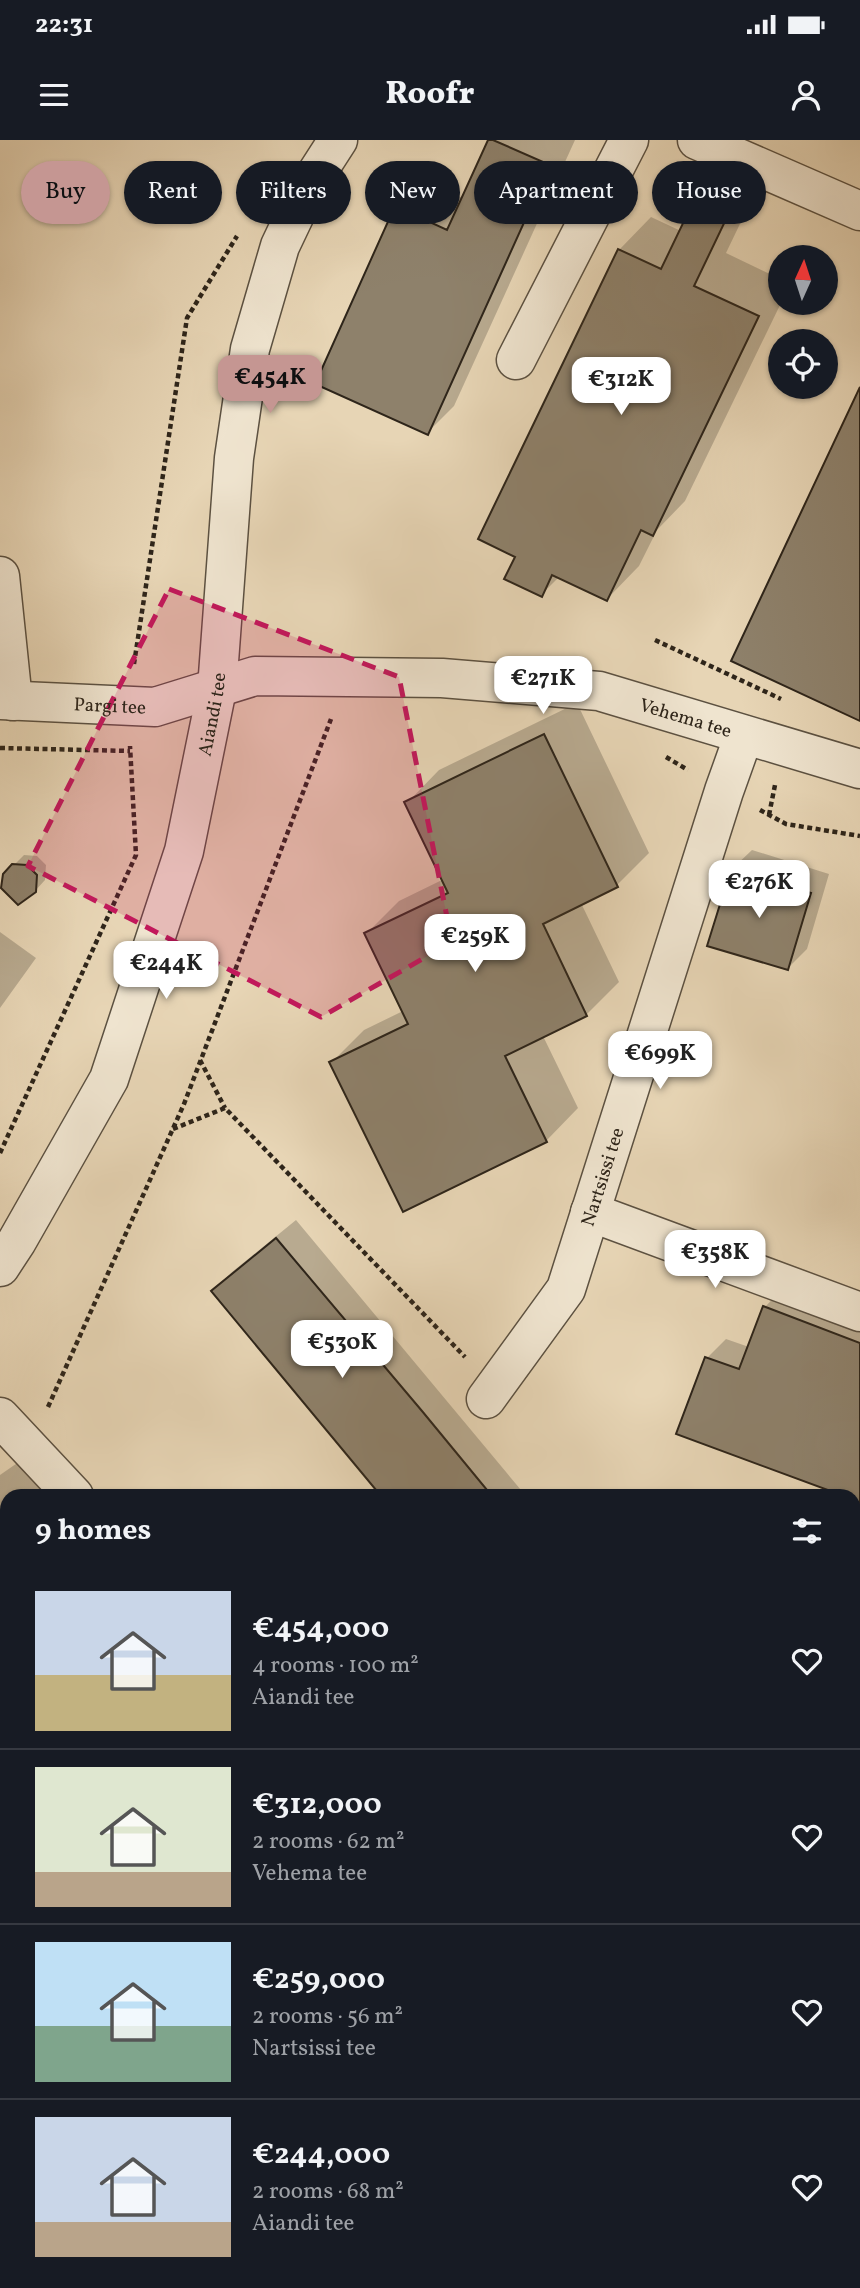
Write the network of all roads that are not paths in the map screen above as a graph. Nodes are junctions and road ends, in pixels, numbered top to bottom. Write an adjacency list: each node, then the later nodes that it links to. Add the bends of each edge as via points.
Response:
1 (338, 140): 7 (street, Aiandi tee, via 309,185 280,246 250,349 233,458)
2 (629, 140): 5 (street)
3 (697, 140): 4 (street)
4 (860, 211)
5 (516, 360)
6 (0, 576): 8 (street)
7 (216, 690): 8 (street, Pargi tee, via 155,707); 9 (street, Vehema tee, via 255,676 442,678 599,691); 12 (street, Aiandi tee, via 184,851 109,1079)
8 (6, 700)
9 (744, 735): 10 (street, Vehema tee); 11 (street, Nartsissi tee)
10 (860, 769)
11 (590, 1212): 13 (street); 14 (street, Nartsissi tee, via 566,1289)
12 (0, 1267)
13 (860, 1312)
14 (490, 1394)
15 (0, 1417): 16 (street)
16 (67, 1489)

